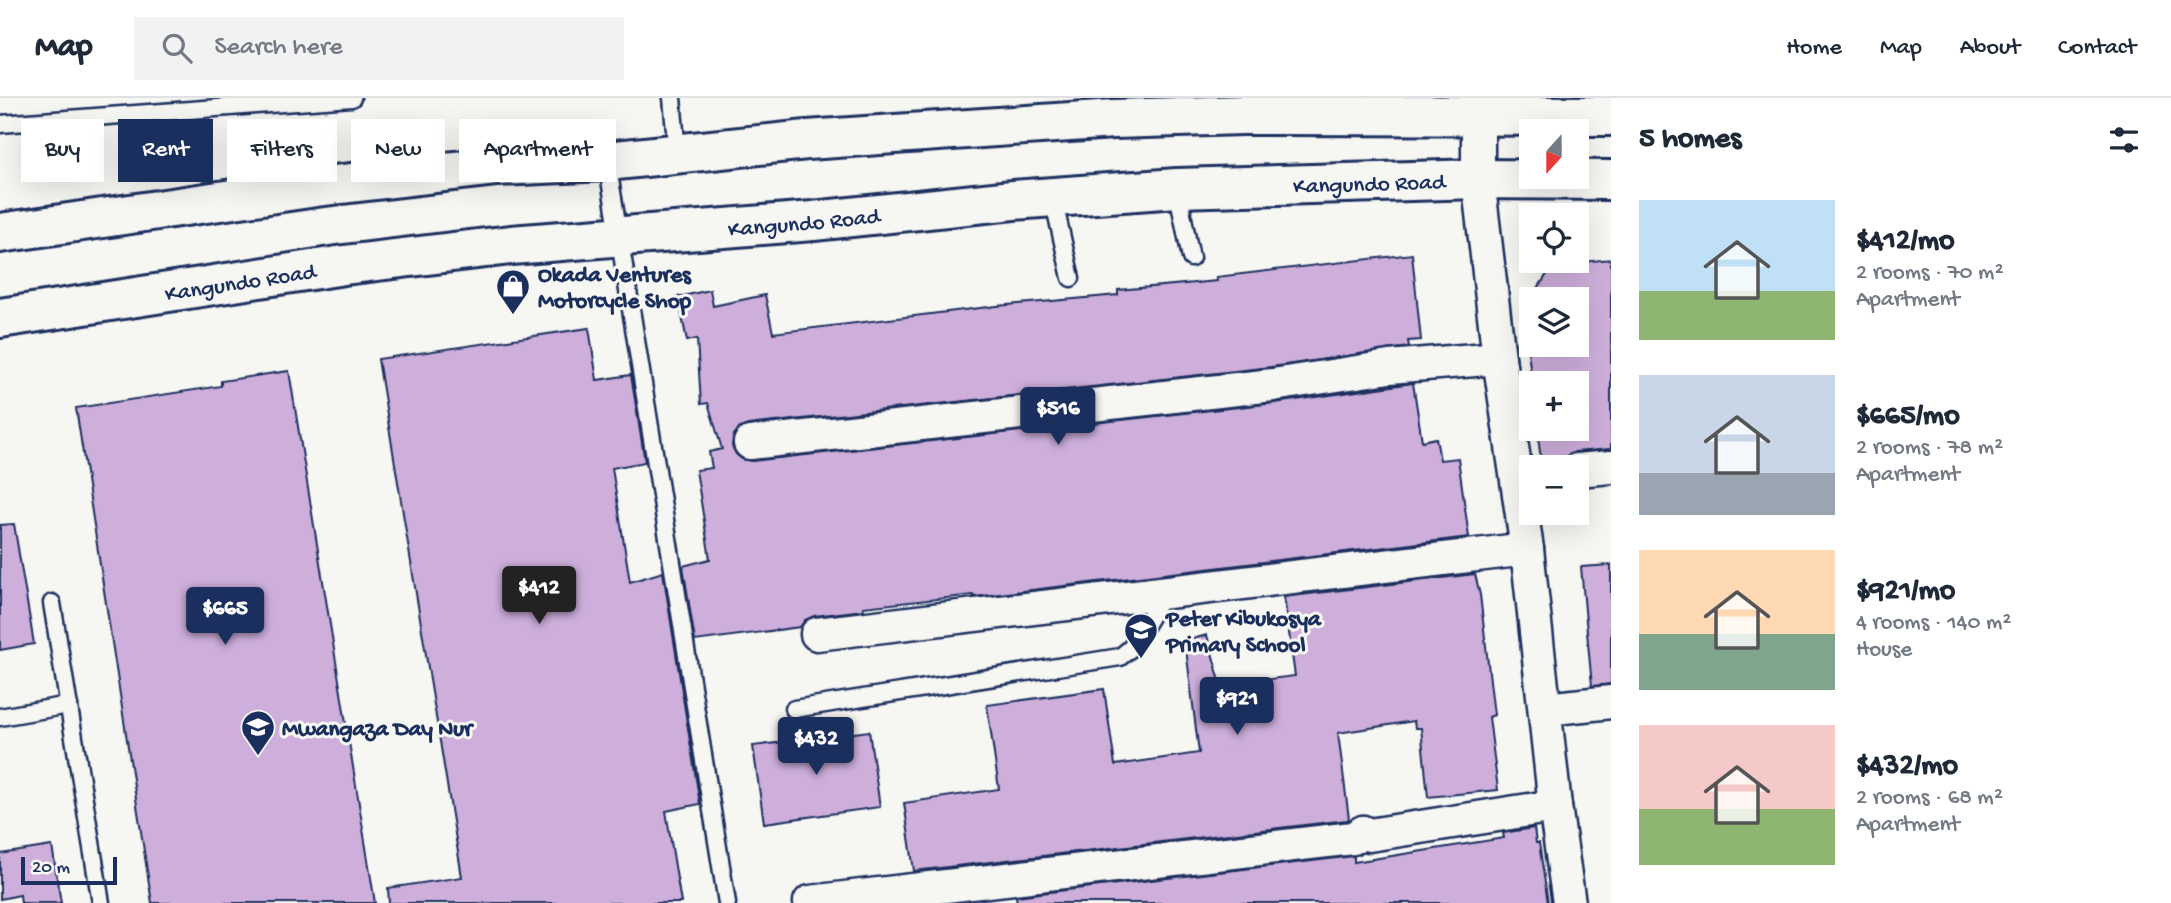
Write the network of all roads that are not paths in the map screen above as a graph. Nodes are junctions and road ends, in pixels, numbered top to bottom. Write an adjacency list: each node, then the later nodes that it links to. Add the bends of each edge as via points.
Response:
1 (352, 98): 5 (lane)
2 (672, 98): 6 (lane)
3 (1455, 109): 4 (highway); 6 (highway, via 1114,119); 9 (street)
4 (1611, 116)
5 (0, 124)
6 (677, 153): 7 (highway)
7 (616, 159)
8 (459, 171): 14 (highway)
9 (1478, 179): 10 (highway, Kangundo Road); 12 (highway, Kangundo Road); 19 (street)
10 (1611, 180)
11 (610, 182): 15 (lane)
12 (1177, 188): 13 (highway, Kangundo Road); 16 (lane)
13 (1053, 198): 15 (highway, Kangundo Road); 17 (lane)
14 (0, 233)
15 (619, 236): 18 (highway, Kangundo Road, via 344,265); 37 (lane)
16 (1191, 258)
17 (1071, 278)
18 (0, 318)
19 (1499, 358): 20 (street); 21 (street)
20 (750, 443)
21 (1520, 455)
22 (1611, 467): 23 (street)
23 (1589, 469)
24 (1526, 525): 25 (street)
25 (1527, 548): 26 (street); 32 (street)
26 (1165, 592): 28 (street); 31 (lane, via 1131,648 1120,657)
27 (52, 603): 30 (lane)
28 (817, 634)
29 (1611, 702): 32 (street)
30 (69, 705): 33 (lane); 36 (lane)
31 (794, 709)
32 (1545, 709): 34 (street)
33 (0, 717)
34 (1555, 806): 35 (street, via 1369,835 1363,832 1353,838); 38 (street)
35 (810, 902)
36 (101, 903)
37 (727, 903)
38 (1569, 903)

